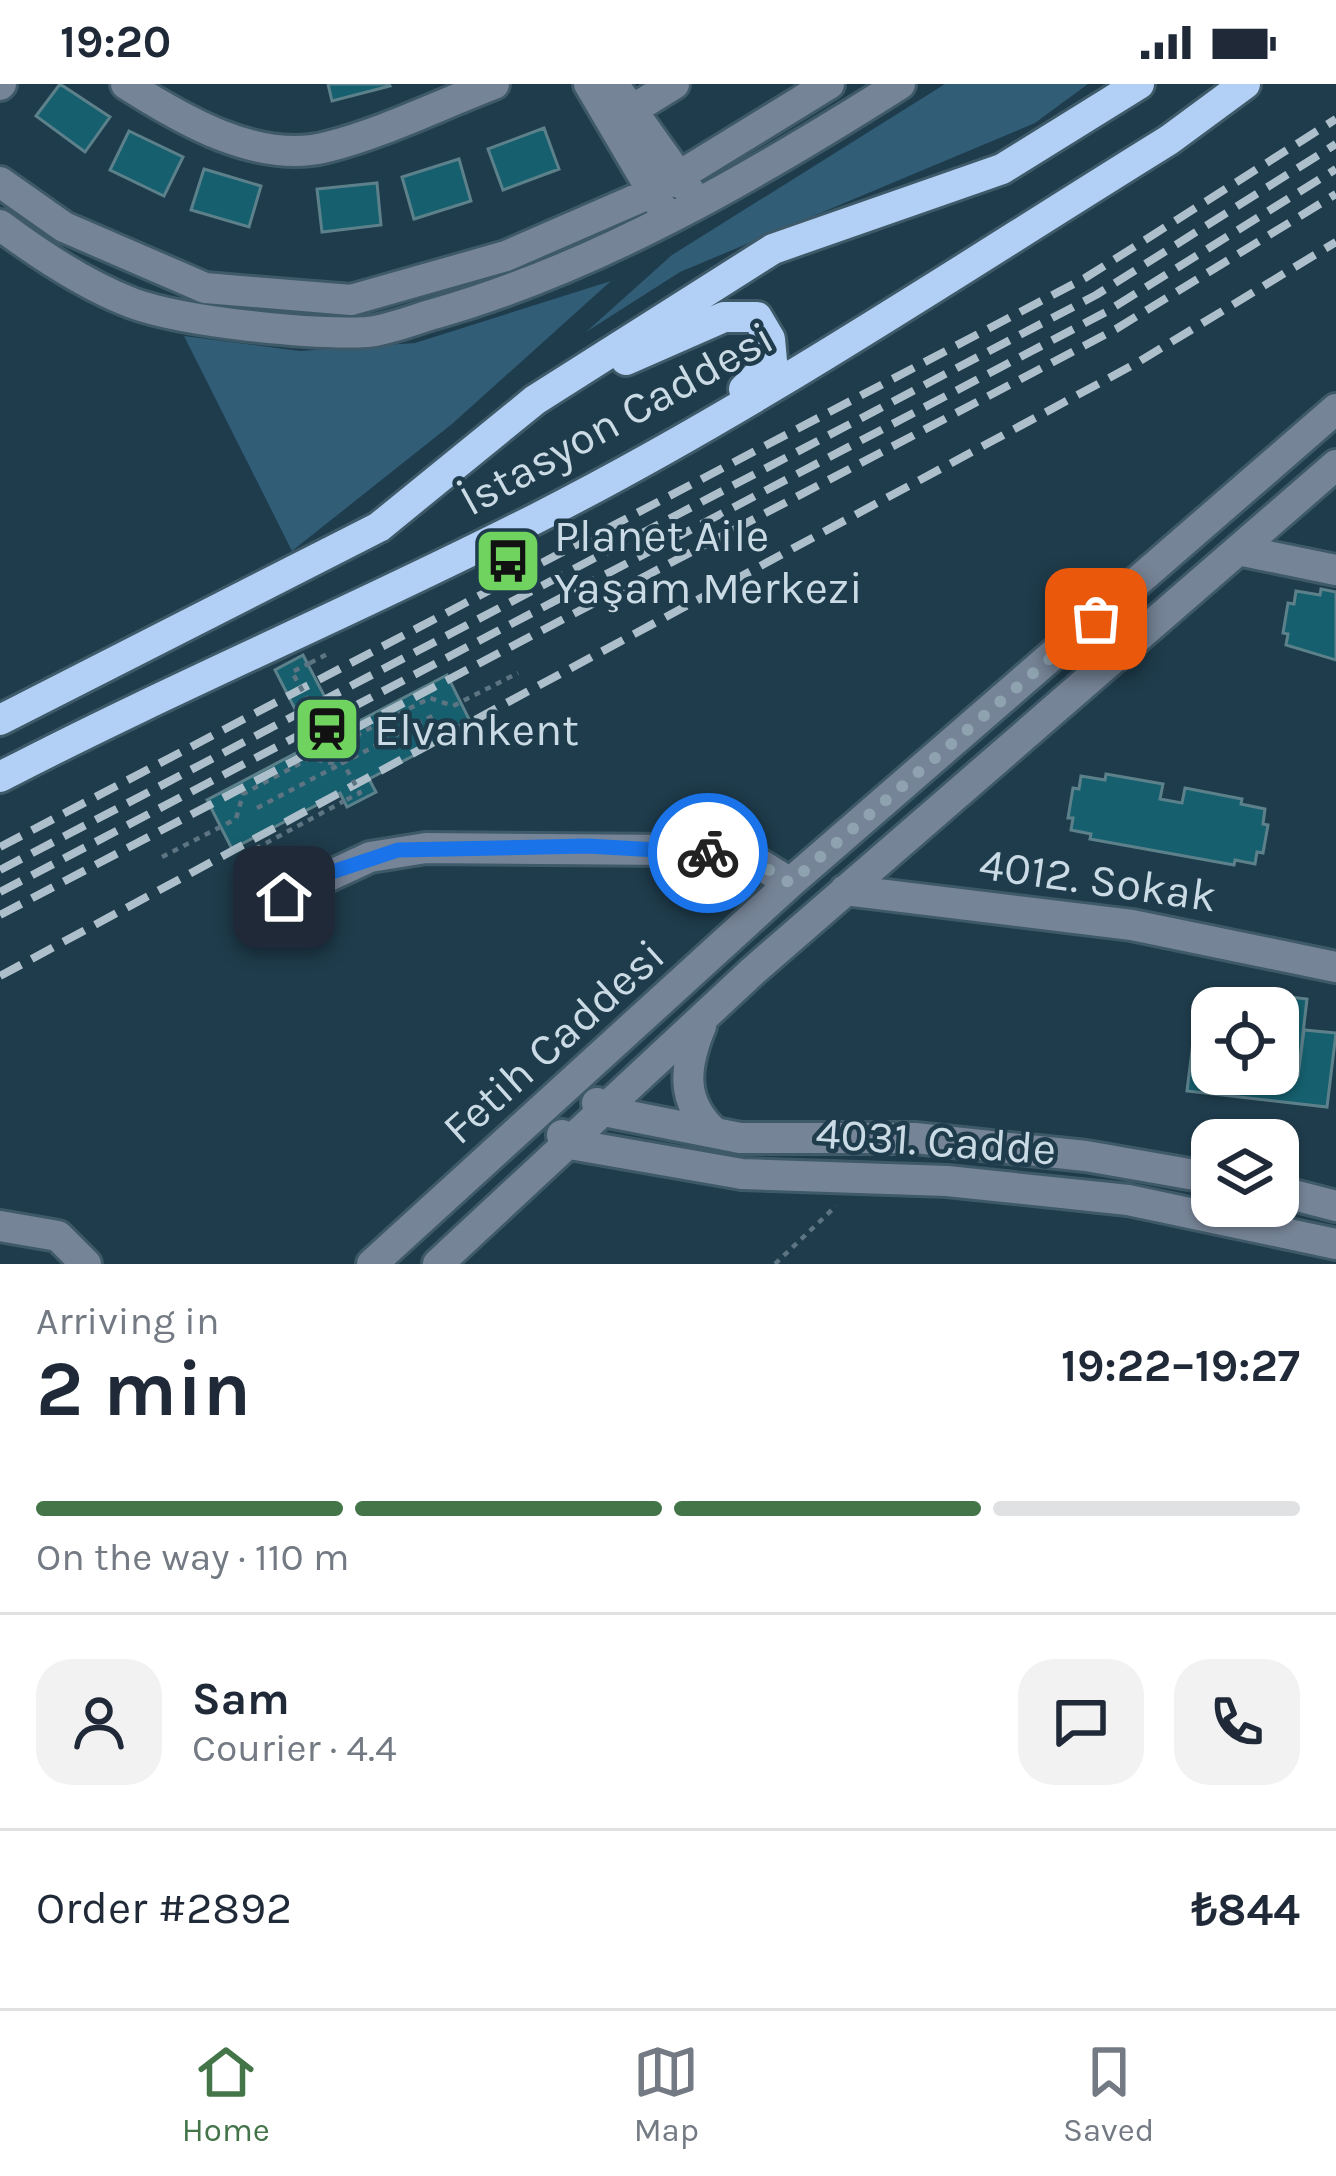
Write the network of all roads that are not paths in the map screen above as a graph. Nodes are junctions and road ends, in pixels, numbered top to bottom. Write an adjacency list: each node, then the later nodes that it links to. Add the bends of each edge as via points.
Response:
1 (126, 84): 2 (street, via 180,119 265,148 323,149)
2 (494, 84)
3 (589, 84): 13 (street)
4 (613, 84): 10 (street)
5 (674, 84): 10 (street)
6 (830, 84): 12 (street)
7 (900, 84): 12 (street)
8 (1139, 84): 15 (main road, İstasyon Caddesi, via 1002,169 772,248)
9 (1244, 84): 17 (main road, İstasyon Caddesi, via 1169,140)
10 (632, 110): 12 (street)
11 (0, 182): 13 (street, via 64,227 205,288 351,300)
12 (689, 190): 13 (street)
13 (660, 205): 14 (street, via 482,300 370,332 240,324 134,304)
14 (3, 234)
15 (535, 400): 17 (main road, via 724,317 757,316 772,361); 21 (main road, İstasyon Caddesi, via 379,527)
16 (1336, 409): 23 (street, Fetih Caddesi)
17 (667, 446): 22 (main road, İstasyon Caddesi, via 540,517)
18 (1336, 465): 19 (street, Fetih Caddesi)
19 (1238, 550): 20 (street); 24 (street, Fetih Caddesi)
20 (1336, 570)
21 (0, 720)
22 (0, 777)
23 (790, 883): 25 (street, via 750,858 674,850 426,848 370,857); 28 (street, Fetih Caddesi)
24 (845, 890): 26 (street, 4012. Sokak, via 1132,925); 27 (street, Fetih Caddesi)
25 (284, 897)
26 (1336, 968)
27 (704, 1021): 29 (street, Fetih Caddesi); 31 (street, via 687,1076 698,1118)
28 (575, 1081): 29 (street); 30 (street, Fetih Caddesi)
29 (604, 1111): 31 (street, 4031. Cadde); 32 (street, Fetih Caddesi)
30 (541, 1114): 32 (street); 39 (street, Fetih Caddesi)
31 (715, 1133): 33 (street, 4031. Cadde, via 915,1138)
32 (570, 1144): 37 (street, 4031. Cadde, via 742,1174 1128,1200); 40 (street, Fetih Caddesi)
33 (1191, 1174)
34 (1299, 1197): 35 (street)
35 (1336, 1207)
36 (0, 1226): 38 (street, via 58,1236)
37 (1336, 1244)
38 (86, 1264)
39 (372, 1264)
40 (438, 1264)

